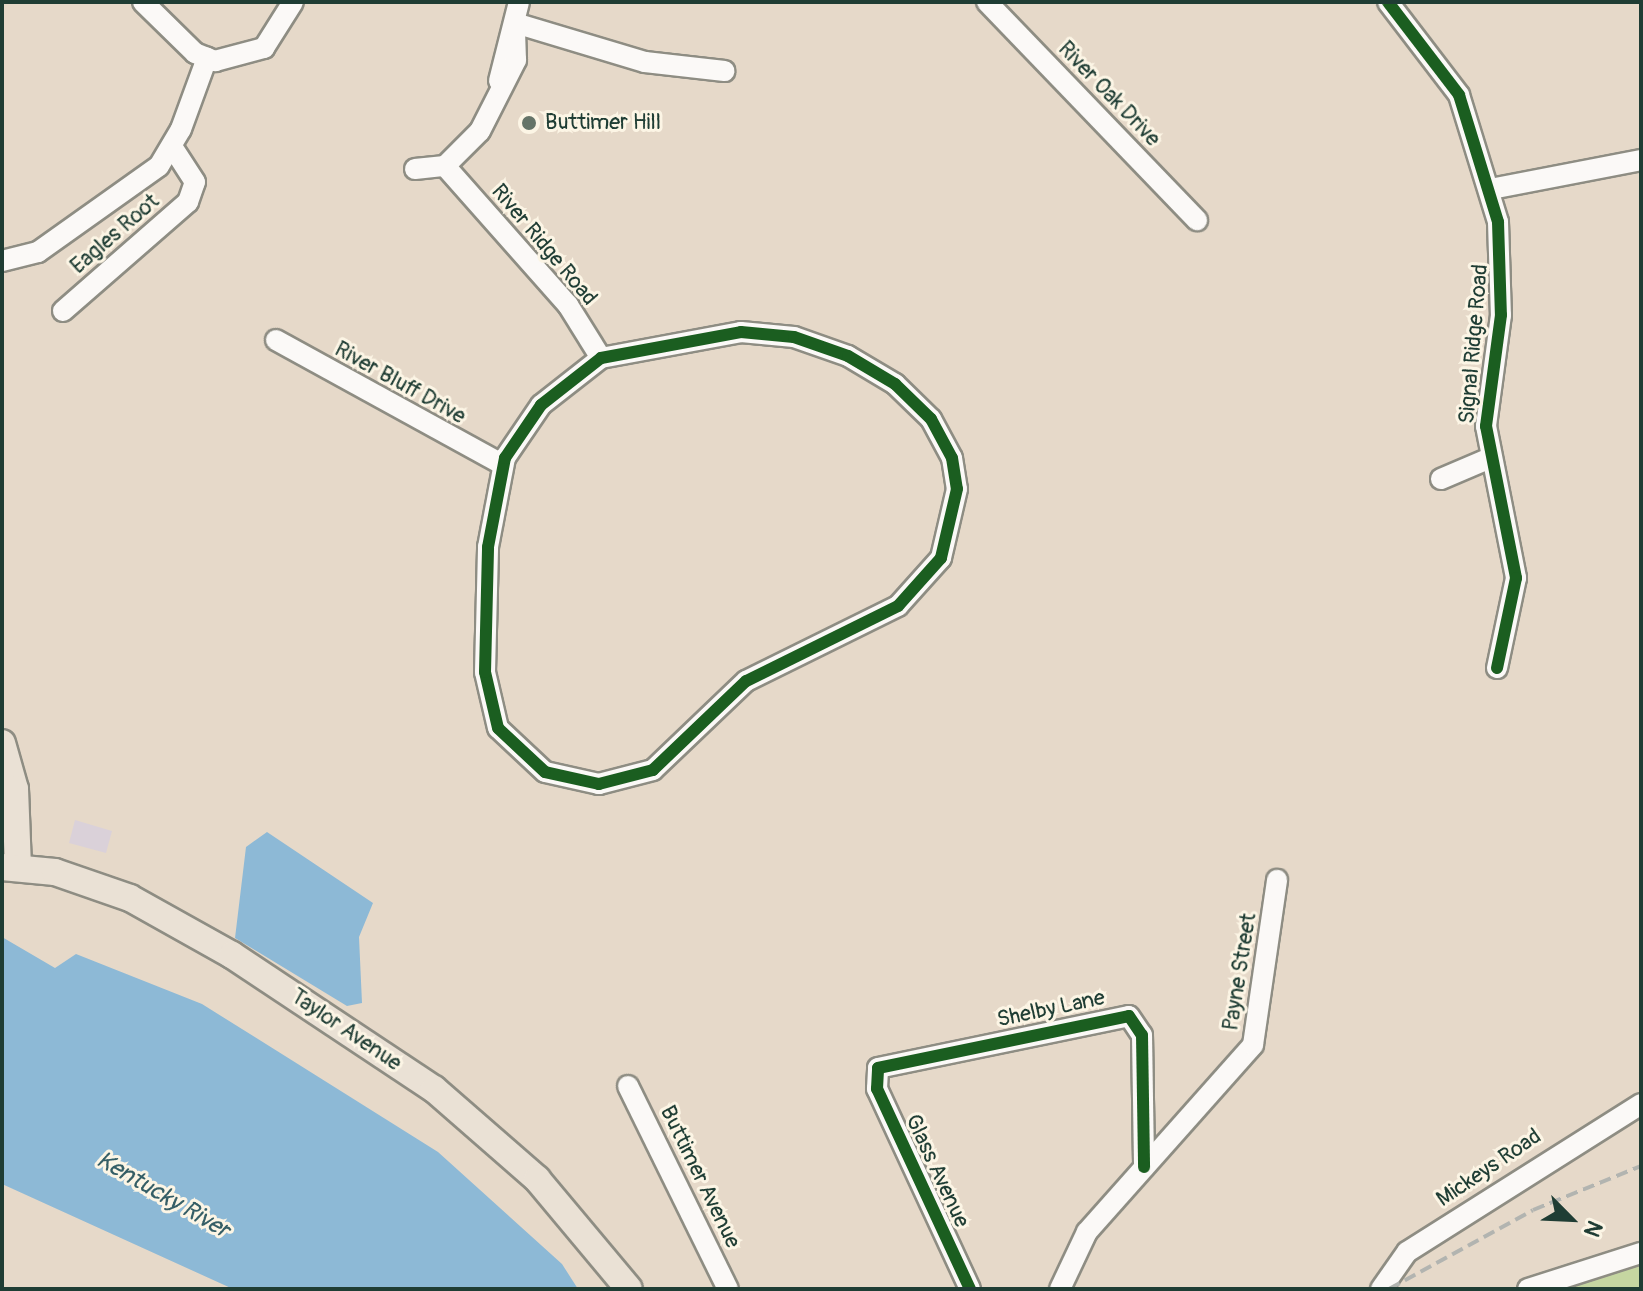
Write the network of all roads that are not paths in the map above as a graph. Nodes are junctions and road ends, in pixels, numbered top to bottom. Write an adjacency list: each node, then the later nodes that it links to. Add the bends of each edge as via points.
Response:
1 (143, 2): 7 (street)
2 (293, 2): 7 (street, via 264,48 235,61)
3 (519, 2): 6 (street)
4 (987, 2): 14 (street, River Oak Drive)
5 (1388, 2): 13 (street, Signal Ridge Road, via 1459,95)
6 (515, 23): 8 (street, via 645,62); 11 (street, via 495,105)
7 (207, 58): 9 (street)
8 (724, 71)
9 (173, 148): 15 (street, via 143,181 53,242 24,259); 16 (street, Eagles Root, via 195,182 188,202)
10 (1641, 160): 13 (street)
11 (445, 166): 12 (street); 18 (street, River Ridge Road, via 568,305)
12 (415, 169)
13 (1491, 189): 19 (street, Signal Ridge Road, via 1503,271 1486,402)
14 (1197, 220)
15 (2, 261)
16 (63, 311)
17 (276, 340): 20 (street, River Bluff Drive)
18 (601, 358): 20 (street, via 541,405); 20 (street, via 741,332 794,337 873,369 931,419 952,458 956,510 941,558 898,606 746,681 653,770 618,782 562,779 508,742 488,692 484,597)
19 (1488, 459): 21 (street); 22 (street, Signal Ridge Road, via 1516,578)
20 (503, 465)
21 (1441, 479)
22 (1497, 668)
23 (2, 743): 24 (main road, via 15,789)
24 (10, 868): 31 (main road, Taylor Avenue, via 104,884 434,1089 537,1179)
25 (1277, 880): 29 (street, Payne Street, via 1253,1045)
26 (877, 1069): 29 (street, Shelby Lane, via 1129,1016 1142,1035); 33 (street, Glass Avenue, via 892,1124)
27 (628, 1086): 32 (street, Buttimer Avenue)
28 (1641, 1104): 35 (street, Mickeys Road, via 1407,1252)
29 (1144, 1167): 34 (street, Payne Street, via 1087,1232)
30 (1641, 1253): 36 (street)
31 (629, 1289)
32 (728, 1289)
33 (970, 1289)
34 (1060, 1289)
35 (1381, 1289)
36 (1528, 1289)

